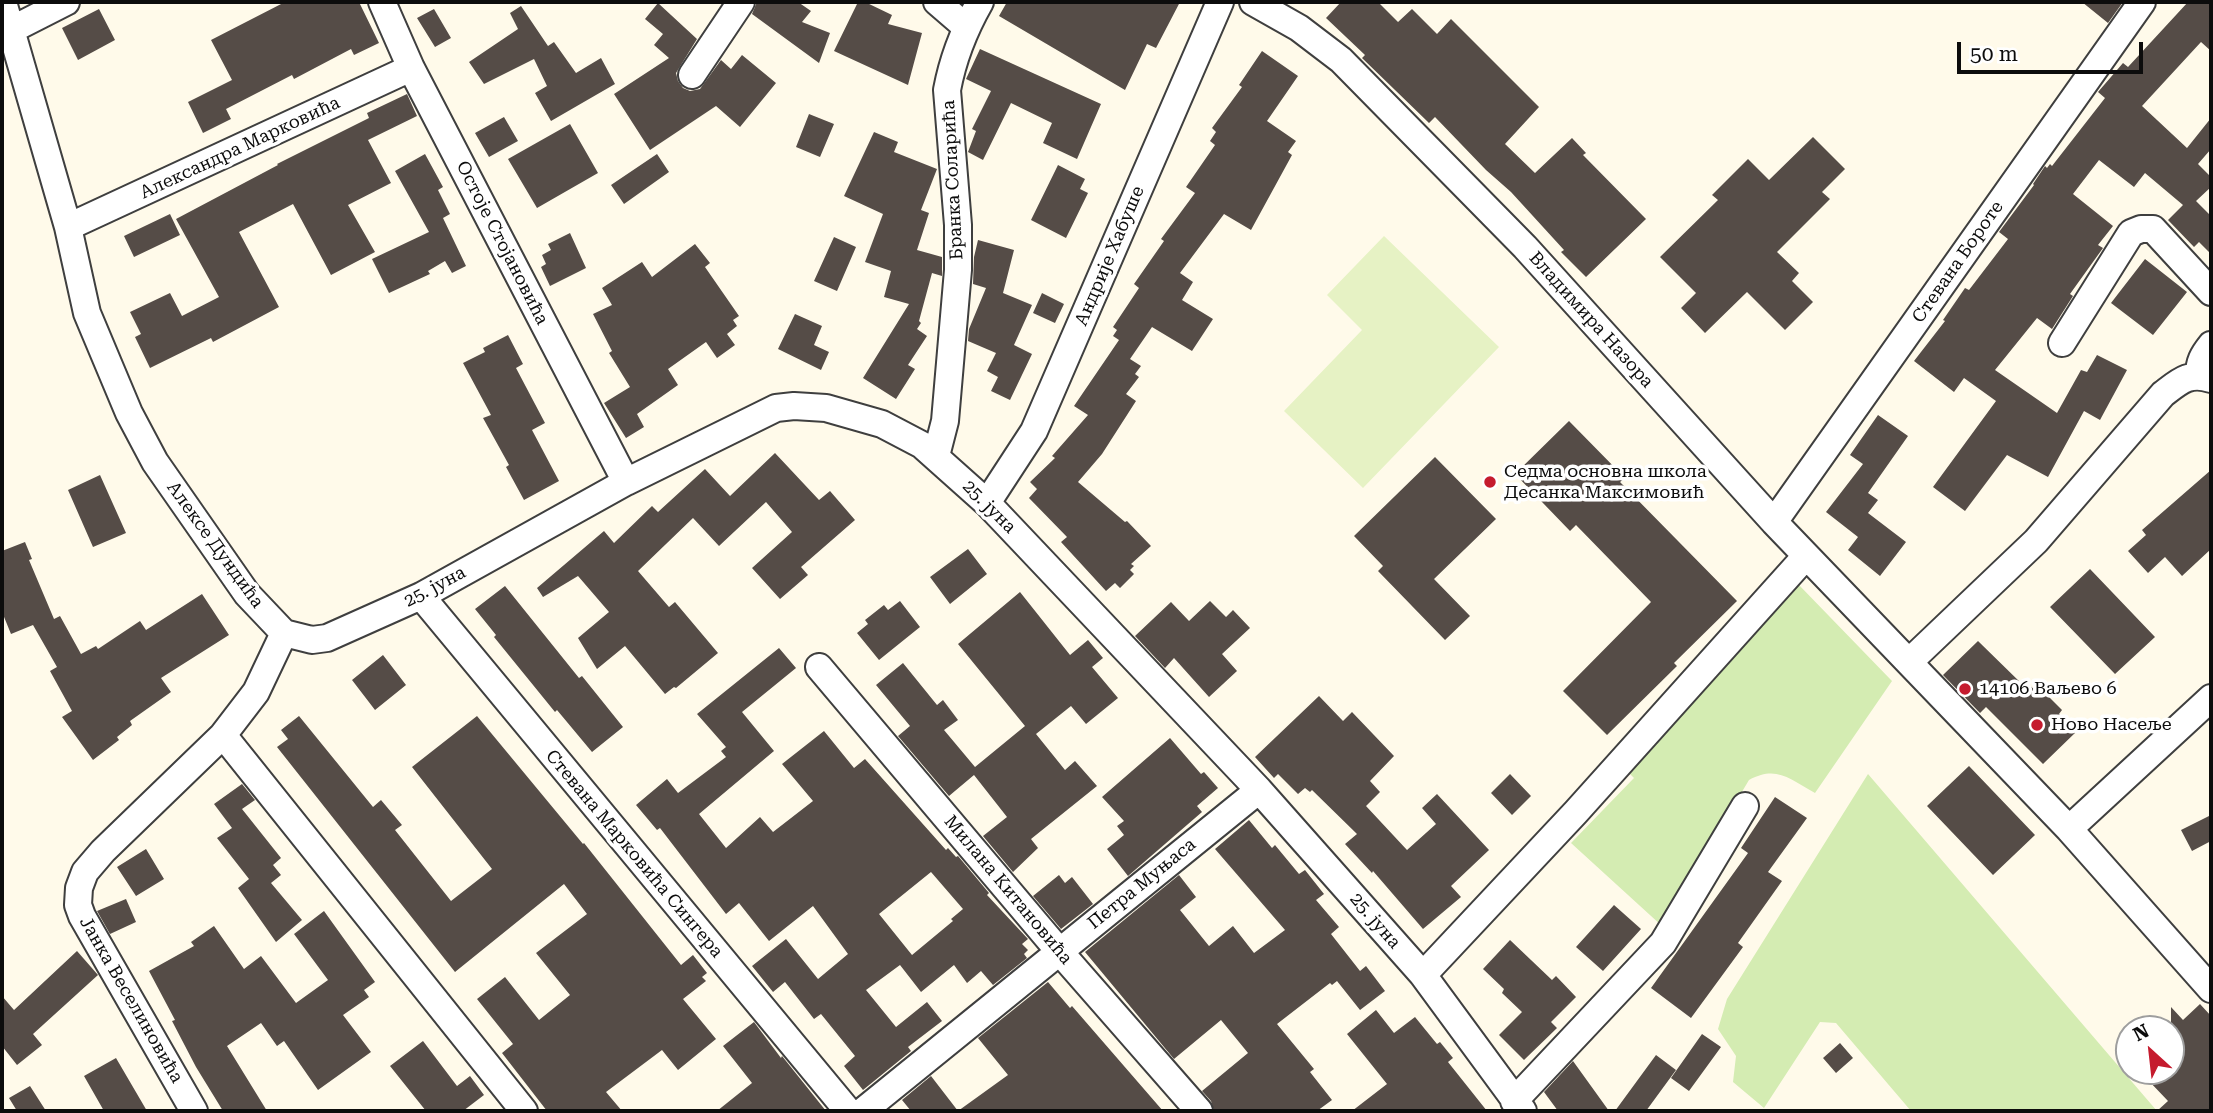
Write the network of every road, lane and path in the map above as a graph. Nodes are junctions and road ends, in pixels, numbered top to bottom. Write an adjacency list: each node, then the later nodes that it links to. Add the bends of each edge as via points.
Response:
1 (3, 2): 11 (street, Алексе Дундића)
2 (66, 2): 11 (street)
3 (382, 2): 12 (street, Остоје Стојановића)
4 (741, 2): 13 (street)
5 (937, 2): 10 (street)
6 (980, 2): 10 (street, Бранка Соларића)
7 (1220, 2): 21 (street, Андрије Хабуше, via 1034,431)
8 (1253, 2): 22 (street, Владимира Назора, via 1299,28 1341,60 1525,247)
9 (2142, 2): 22 (street, Стевана Бороте)
10 (966, 27): 19 (street, Бранка Соларића, via 947,90 958,270 945,421)
11 (11, 30): 14 (street, Алексе Дундића)
12 (411, 68): 14 (street, Александра Марковића); 20 (street, Остоје Стојановића)
13 (692, 75)
14 (68, 227): 25 (street, Алексе Дундића, via 88,313 129,413 155,462 247,594)
15 (2211, 292): 16 (street, via 2153,229 2141,229 2131,233)
16 (2062, 343)
17 (2211, 345): 18 (street, via 2199,366)
18 (2205, 377): 26 (street, via 2184,379 2163,394 2036,541)
19 (936, 456): 20 (street, 25. јуна, via 881,424 826,408 794,406 756,416); 21 (street, 25. јуна)
20 (626, 482): 24 (street, 25. јуна)
21 (987, 503): 30 (street, 25. јуна)
22 (1774, 522): 23 (street, Владимира Назора)
23 (1806, 556): 26 (street, Владимира Назора); 34 (street)
24 (421, 597): 25 (street, 25. јуна, via 327,638 312,640); 39 (street, Стевана Марковића Сингера)
25 (284, 633): 29 (street, via 256,692)
26 (1909, 662): 32 (street, Владимира Назора)
27 (819, 667): 33 (street, Милана Китановића)
28 (2211, 698): 32 (street)
29 (223, 735): 37 (street, Јанка Веселиновића, via 103,850 79,888 78,905); 38 (street)
30 (1259, 790): 33 (street, Петра Муњаса); 34 (street, 25. јуна)
31 (1745, 806): 36 (street, 25. јуна, via 1663,943)
32 (2069, 829): 35 (street, Владимира Назора)
33 (1059, 951): 40 (street, Петра Муњаса); 41 (street, Милана Китановића)
34 (1423, 975): 36 (street, 25. јуна)
35 (2211, 989)
36 (1518, 1106)
37 (194, 1111)
38 (524, 1111)
39 (848, 1111)
40 (863, 1111)
41 (1199, 1111)

